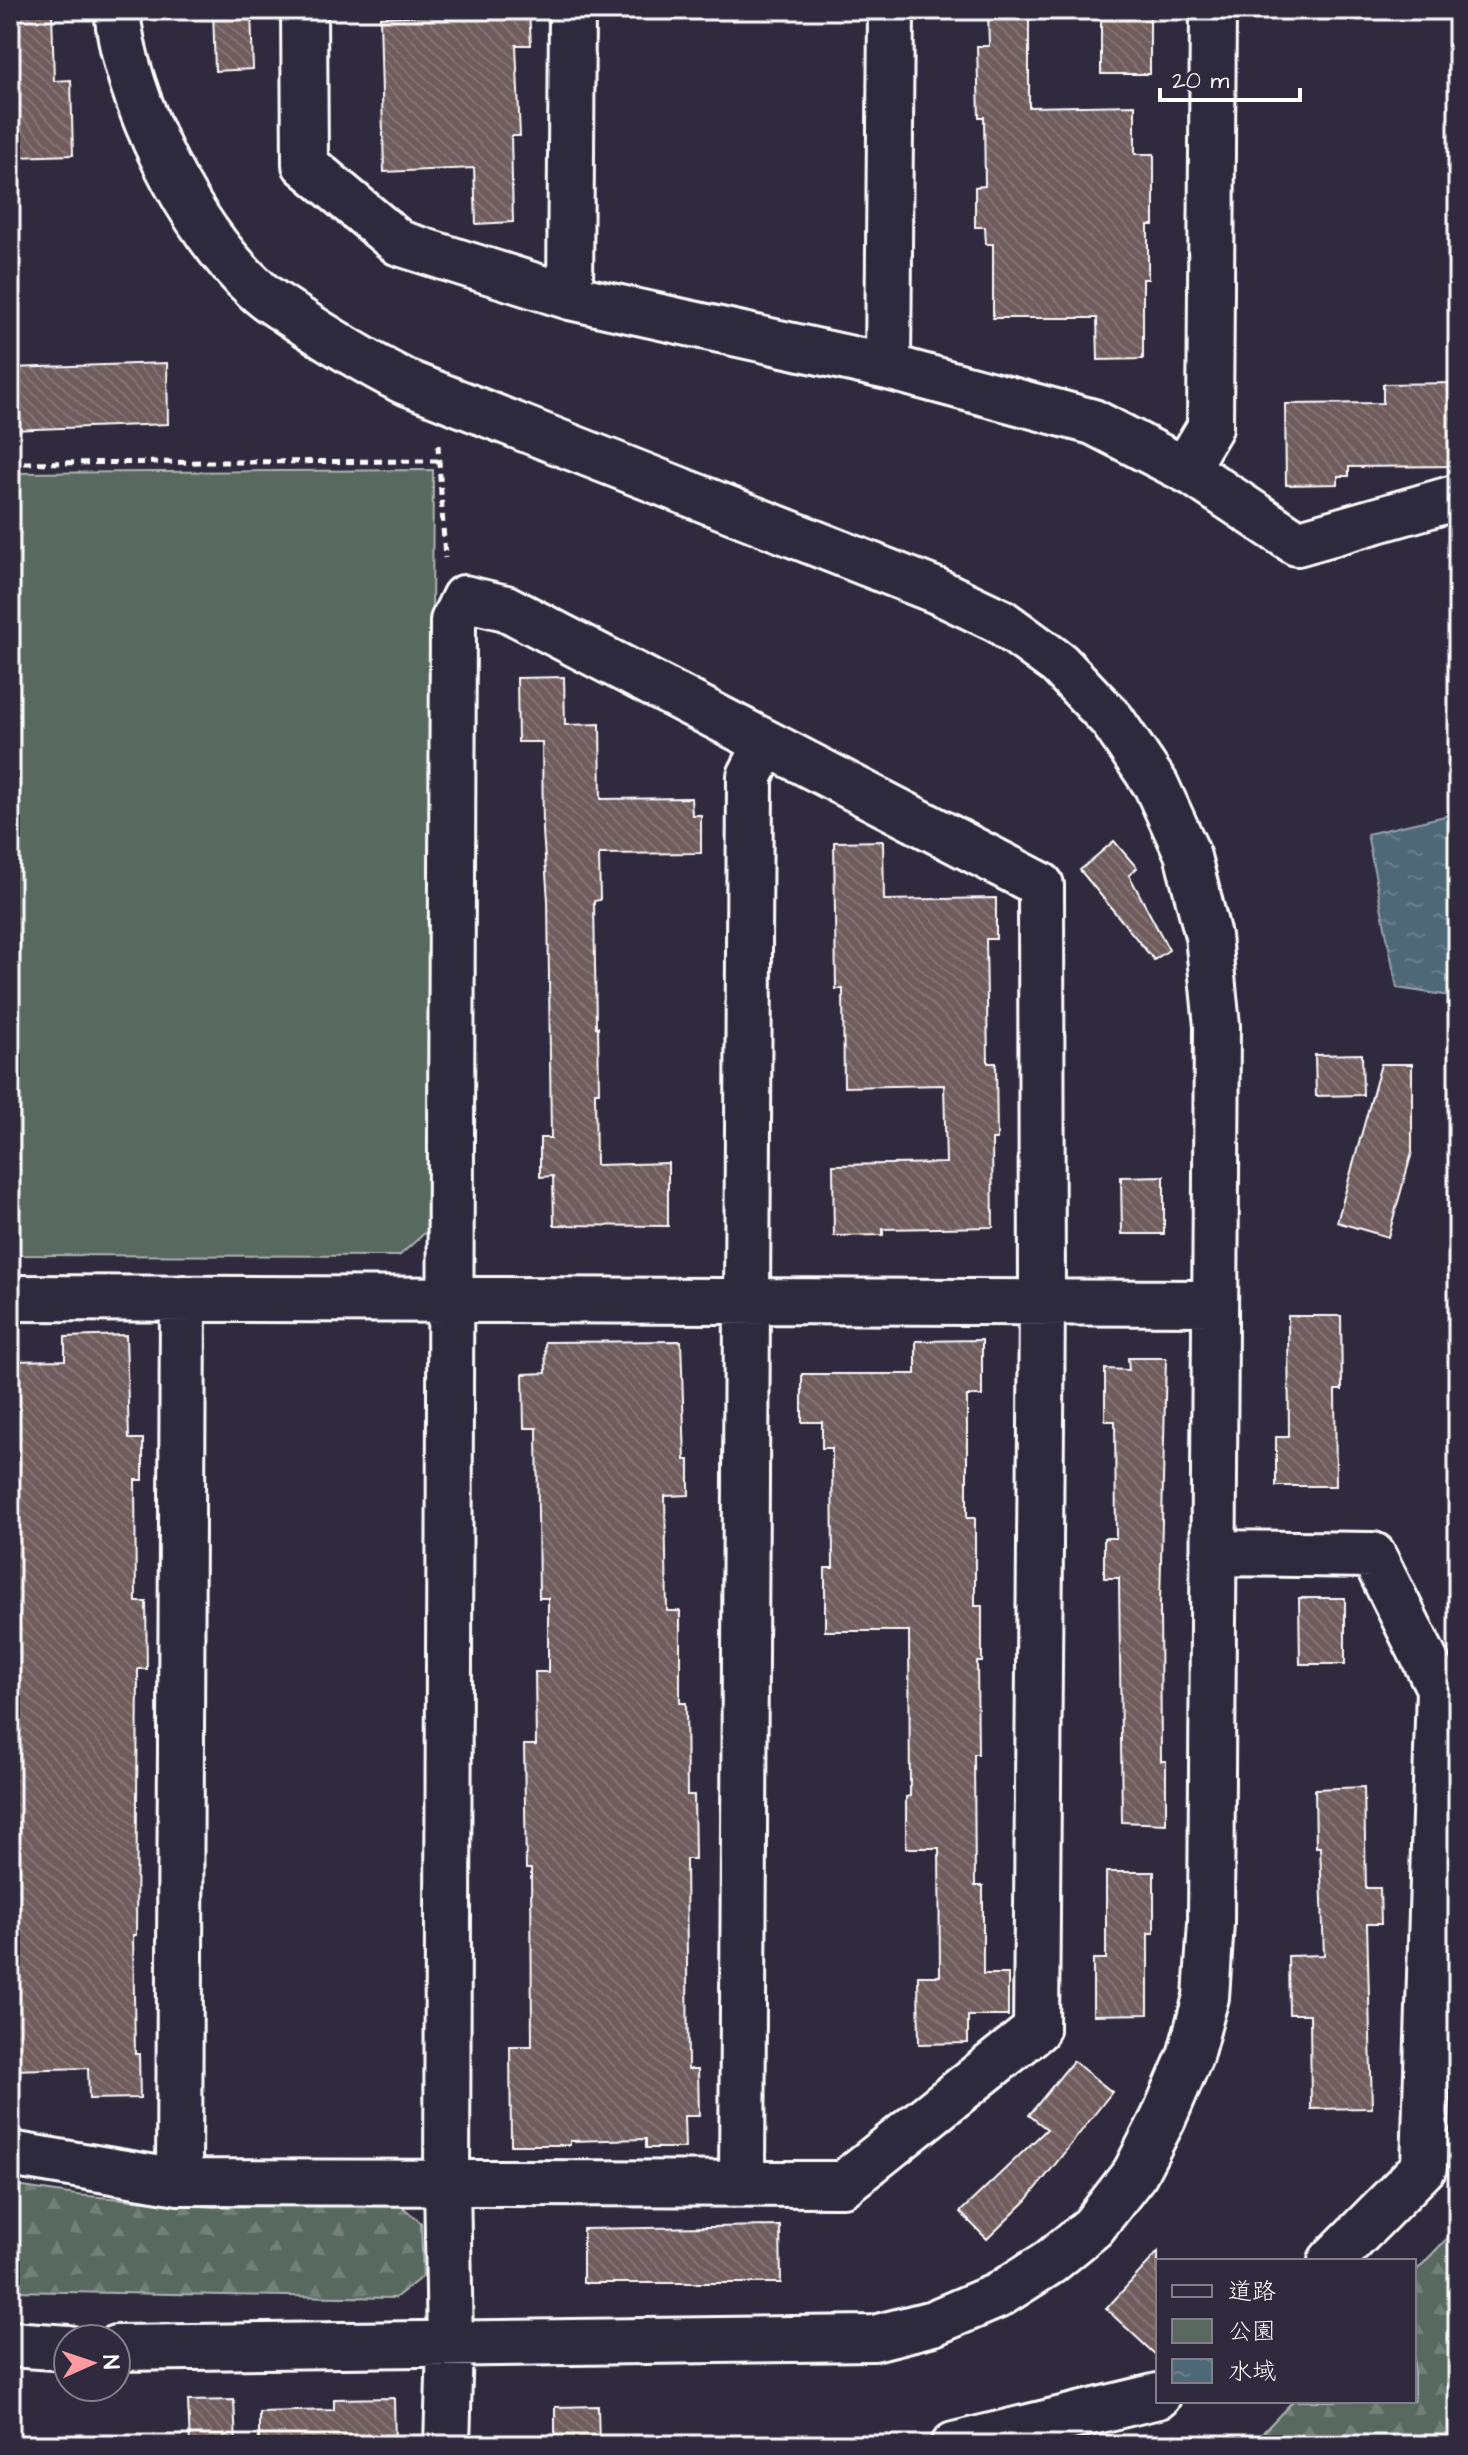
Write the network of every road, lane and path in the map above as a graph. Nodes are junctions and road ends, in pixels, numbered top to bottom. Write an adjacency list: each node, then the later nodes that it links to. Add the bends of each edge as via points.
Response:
1 (117, 10): 8 (street, via 119,34 144,114 164,162 210,237 257,291 355,355)
2 (304, 10): 6 (street, via 305,164 399,243)
3 (572, 10): 6 (street)
4 (891, 10): 7 (street)
5 (1213, 10): 11 (street, via 1210,427)
6 (570, 297): 7 (street)
7 (888, 367): 11 (street, via 1093,422)
8 (432, 392): 9 (path); 20 (street, via 937,591 1000,621 1059,664 1112,720 1156,785 1187,853 1208,936 1217,1026)
9 (440, 461): 10 (path); 13 (path, via 446,563)
10 (10, 463)
11 (1185, 469): 12 (street, via 1297,543)
12 (1458, 497)
13 (464, 598): 14 (street, via 506,608); 17 (street, via 453,621)
14 (767, 743): 18 (street, via 750,776); 19 (street, via 1041,885)
15 (10, 1298): 16 (street)
16 (183, 1298): 17 (street); 23 (street)
17 (451, 1300): 18 (street); 24 (street)
18 (745, 1301): 19 (street); 25 (street)
19 (1042, 1302): 20 (street); 25 (street, via 1036,2030 843,2184)
20 (1215, 1303): 21 (street)
21 (1213, 1553): 26 (street, via 1373,1555 1439,1688 1424,2167); 28 (street, via 1206,1997 1190,2056 1163,2119 1135,2173 1093,2227 997,2296 933,2323 874,2338)
22 (10, 2154): 23 (street)
23 (179, 2182): 24 (street)
24 (447, 2183): 25 (street); 28 (street)
25 (742, 2183)
26 (1333, 2259)
27 (10, 2344): 29 (street)
28 (450, 2344): 30 (street); 32 (street)
29 (52, 2347)
30 (132, 2348)
31 (1156, 2396): 33 (street)
32 (447, 2445)
33 (954, 2445)

